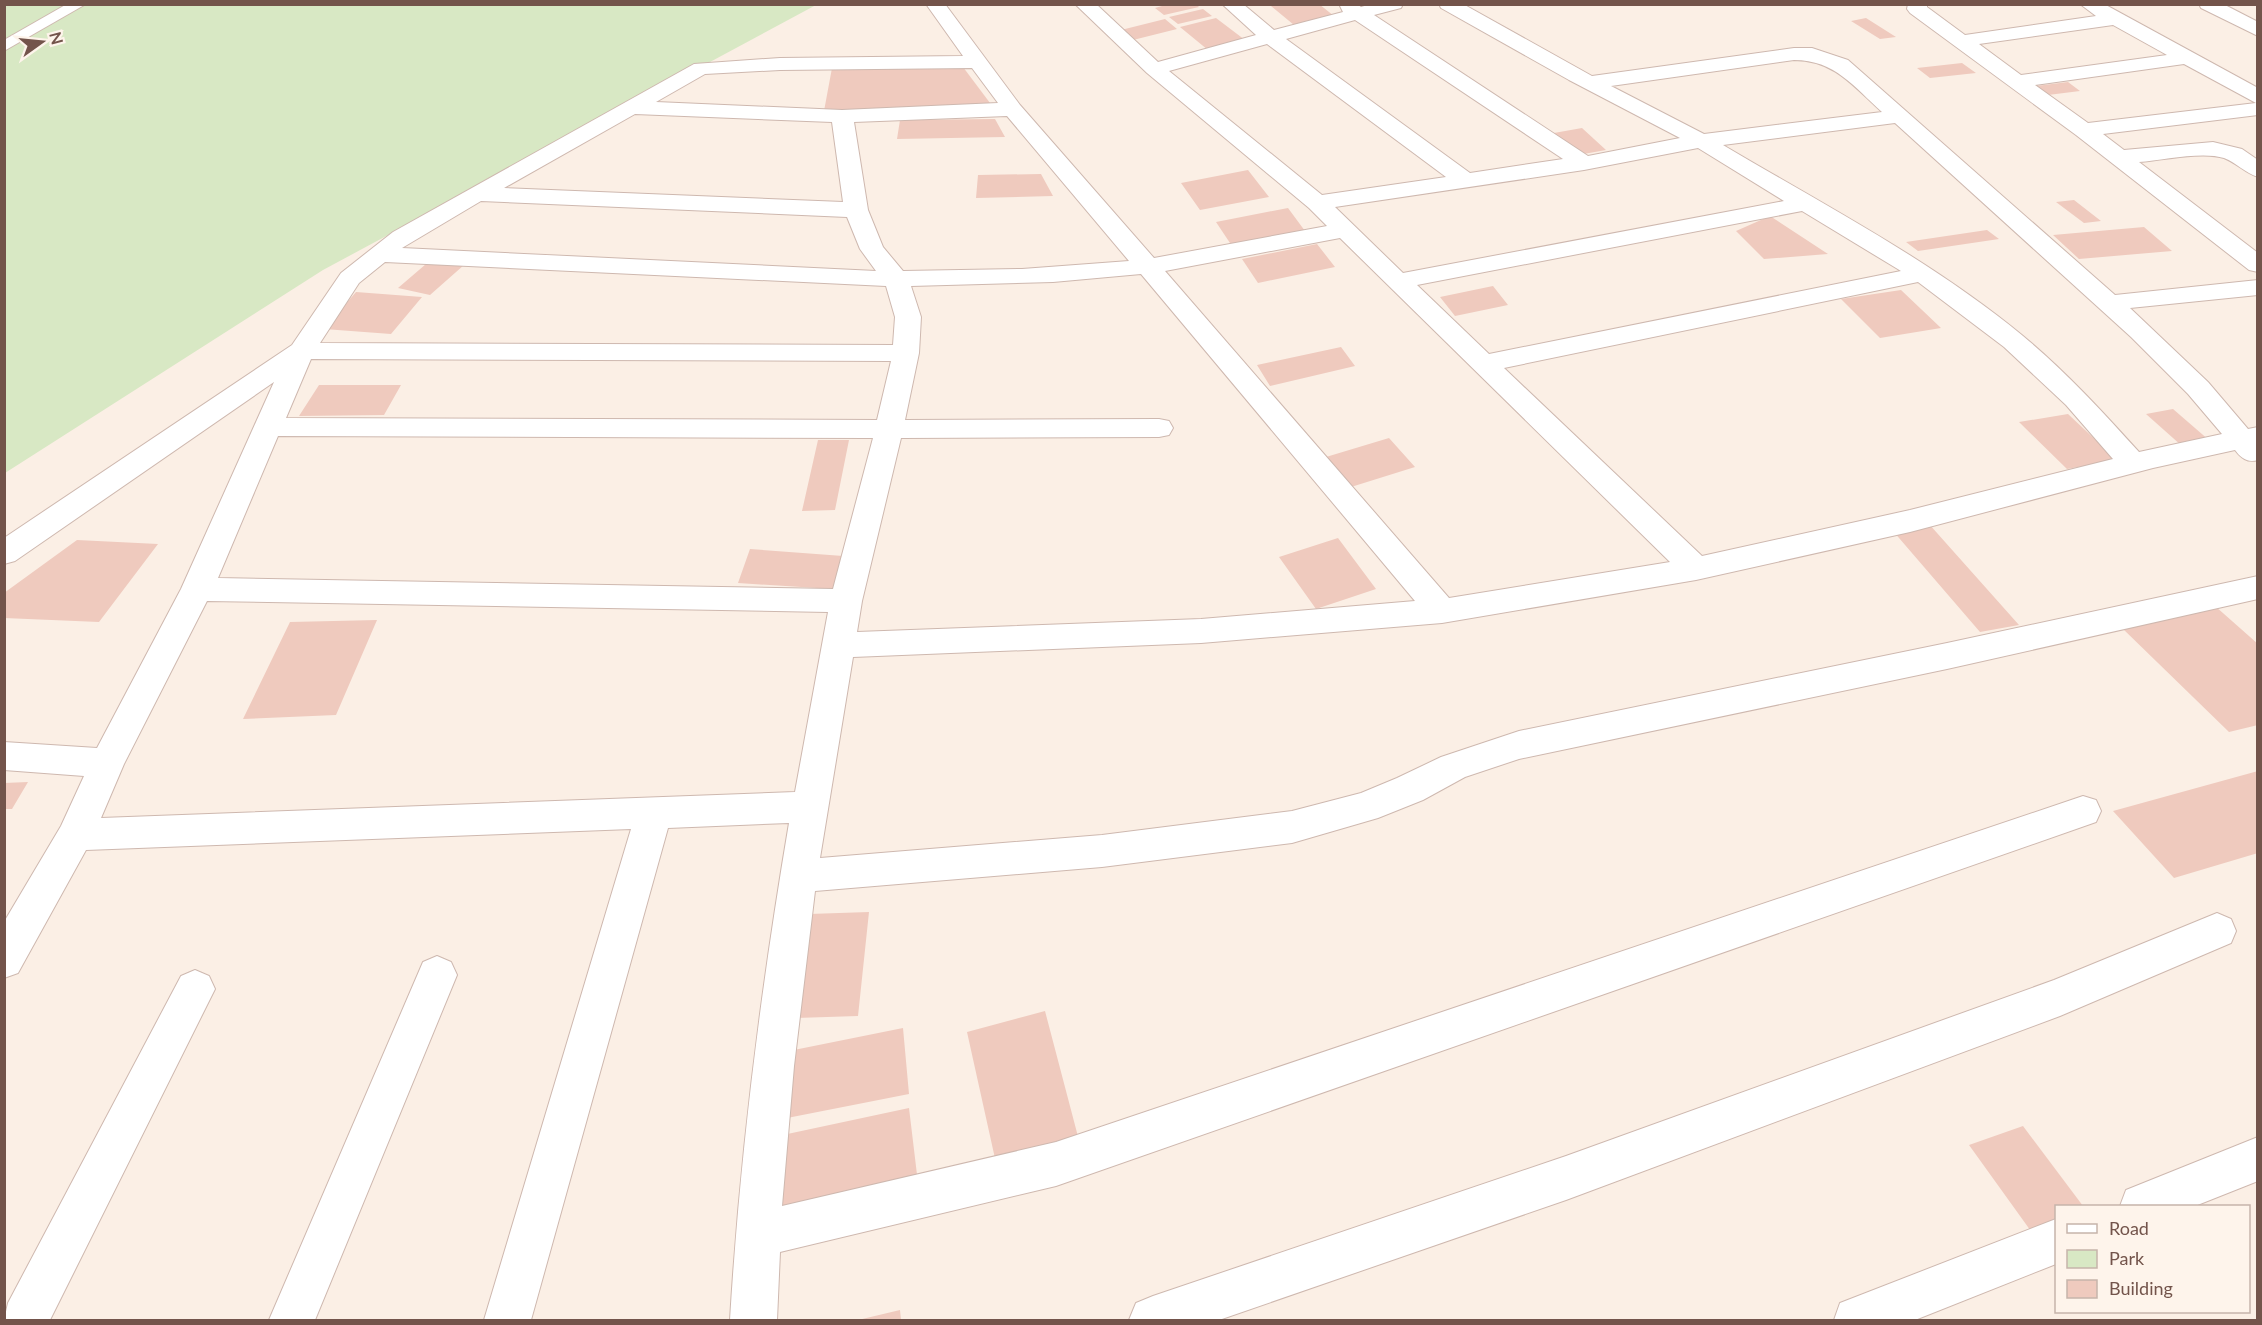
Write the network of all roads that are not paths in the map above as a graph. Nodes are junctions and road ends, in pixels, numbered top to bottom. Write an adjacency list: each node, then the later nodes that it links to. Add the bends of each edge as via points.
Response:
1 (79, 4): 15 (lane)
2 (935, 4): 17 (street)
3 (1084, 4): 18 (street)
4 (1231, 4): 13 (street)
5 (1394, 4): 10 (street)
6 (1448, 4): 20 (street)
7 (1918, 4): 14 (street, via 1917,9)
8 (2089, 4): 11 (street)
9 (2208, 4): 12 (street)
10 (1351, 9): 13 (street); 30 (street)
11 (2115, 19): 14 (street); 16 (street)
12 (2258, 30)
13 (1270, 37): 18 (street); 32 (street)
14 (1962, 41): 19 (street)
15 (4, 47)
16 (2187, 58): 19 (street); 21 (street)
17 (978, 62): 22 (street, via 711,66); 23 (street)
18 (1154, 69): 34 (street)
19 (2019, 81): 27 (street)
20 (1589, 83): 26 (street, via 1812,54 1841,64); 28 (street)
21 (2258, 97)
22 (629, 107): 25 (street); 33 (street)
23 (1012, 109): 25 (street); 40 (street)
24 (2258, 109): 27 (street)
25 (842, 116): 36 (street)
26 (1901, 116): 28 (street); 45 (street)
27 (2084, 130): 29 (street)
28 (1701, 141): 30 (street); 35 (street)
29 (2119, 157): 31 (street, via 2213,148 2234,154); 39 (street)
30 (1584, 163): 32 (street)
31 (2258, 170)
32 (1466, 181): 34 (street)
33 (473, 194): 36 (street); 38 (street)
34 (1317, 203): 37 (street)
35 (1808, 203): 41 (street); 43 (street)
36 (856, 210): 42 (street, via 872,249)
37 (1346, 230): 40 (street); 43 (street)
38 (379, 254): 42 (street); 46 (street, via 350,278)
39 (2258, 265)
40 (1146, 266): 42 (street, via 1060,274); 59 (street)
41 (1923, 274): 48 (street); 53 (street, via 2013,341)
42 (896, 279): 47 (street, via 908,317)
43 (1398, 281): 48 (street)
44 (2258, 287): 45 (street)
45 (2109, 303): 52 (street)
46 (301, 351): 47 (street); 49 (street); 54 (street)
47 (906, 353): 51 (street)
48 (1482, 364): 55 (street)
49 (266, 427): 51 (street); 57 (street)
50 (1159, 428): 51 (street)
51 (890, 429): 58 (street)
52 (2252, 444): 53 (street, via 2199,448)
53 (2143, 460): 55 (street, via 1910,521)
54 (4, 553)
55 (1696, 569): 59 (street)
56 (2258, 587): 67 (street, via 1519,746 1453,767 1365,807 1292,827 1102,851)
57 (197, 589): 58 (street); 62 (street)
58 (846, 601): 60 (street)
59 (1442, 610): 60 (street, via 1201,631)
60 (838, 645): 63 (street)
61 (4, 756): 62 (street)
62 (107, 763): 66 (street)
63 (808, 807): 65 (street); 67 (street)
64 (2083, 811): 74 (street, via 1056,1164)
65 (654, 814): 66 (street); 78 (street)
66 (75, 835): 69 (street)
67 (799, 876): 74 (street, via 777,1037)
68 (2217, 931): 80 (street, via 2060,997 1578,1174)
69 (4, 960)
70 (437, 975): 77 (street)
71 (195, 989): 76 (street)
72 (2258, 1159): 73 (street)
73 (2144, 1205)
74 (757, 1235): 79 (street)
75 (2055, 1242): 81 (street)
76 (25, 1320)
77 (292, 1320)
78 (507, 1320)
79 (754, 1320)
80 (1153, 1320)
81 (1857, 1320)

